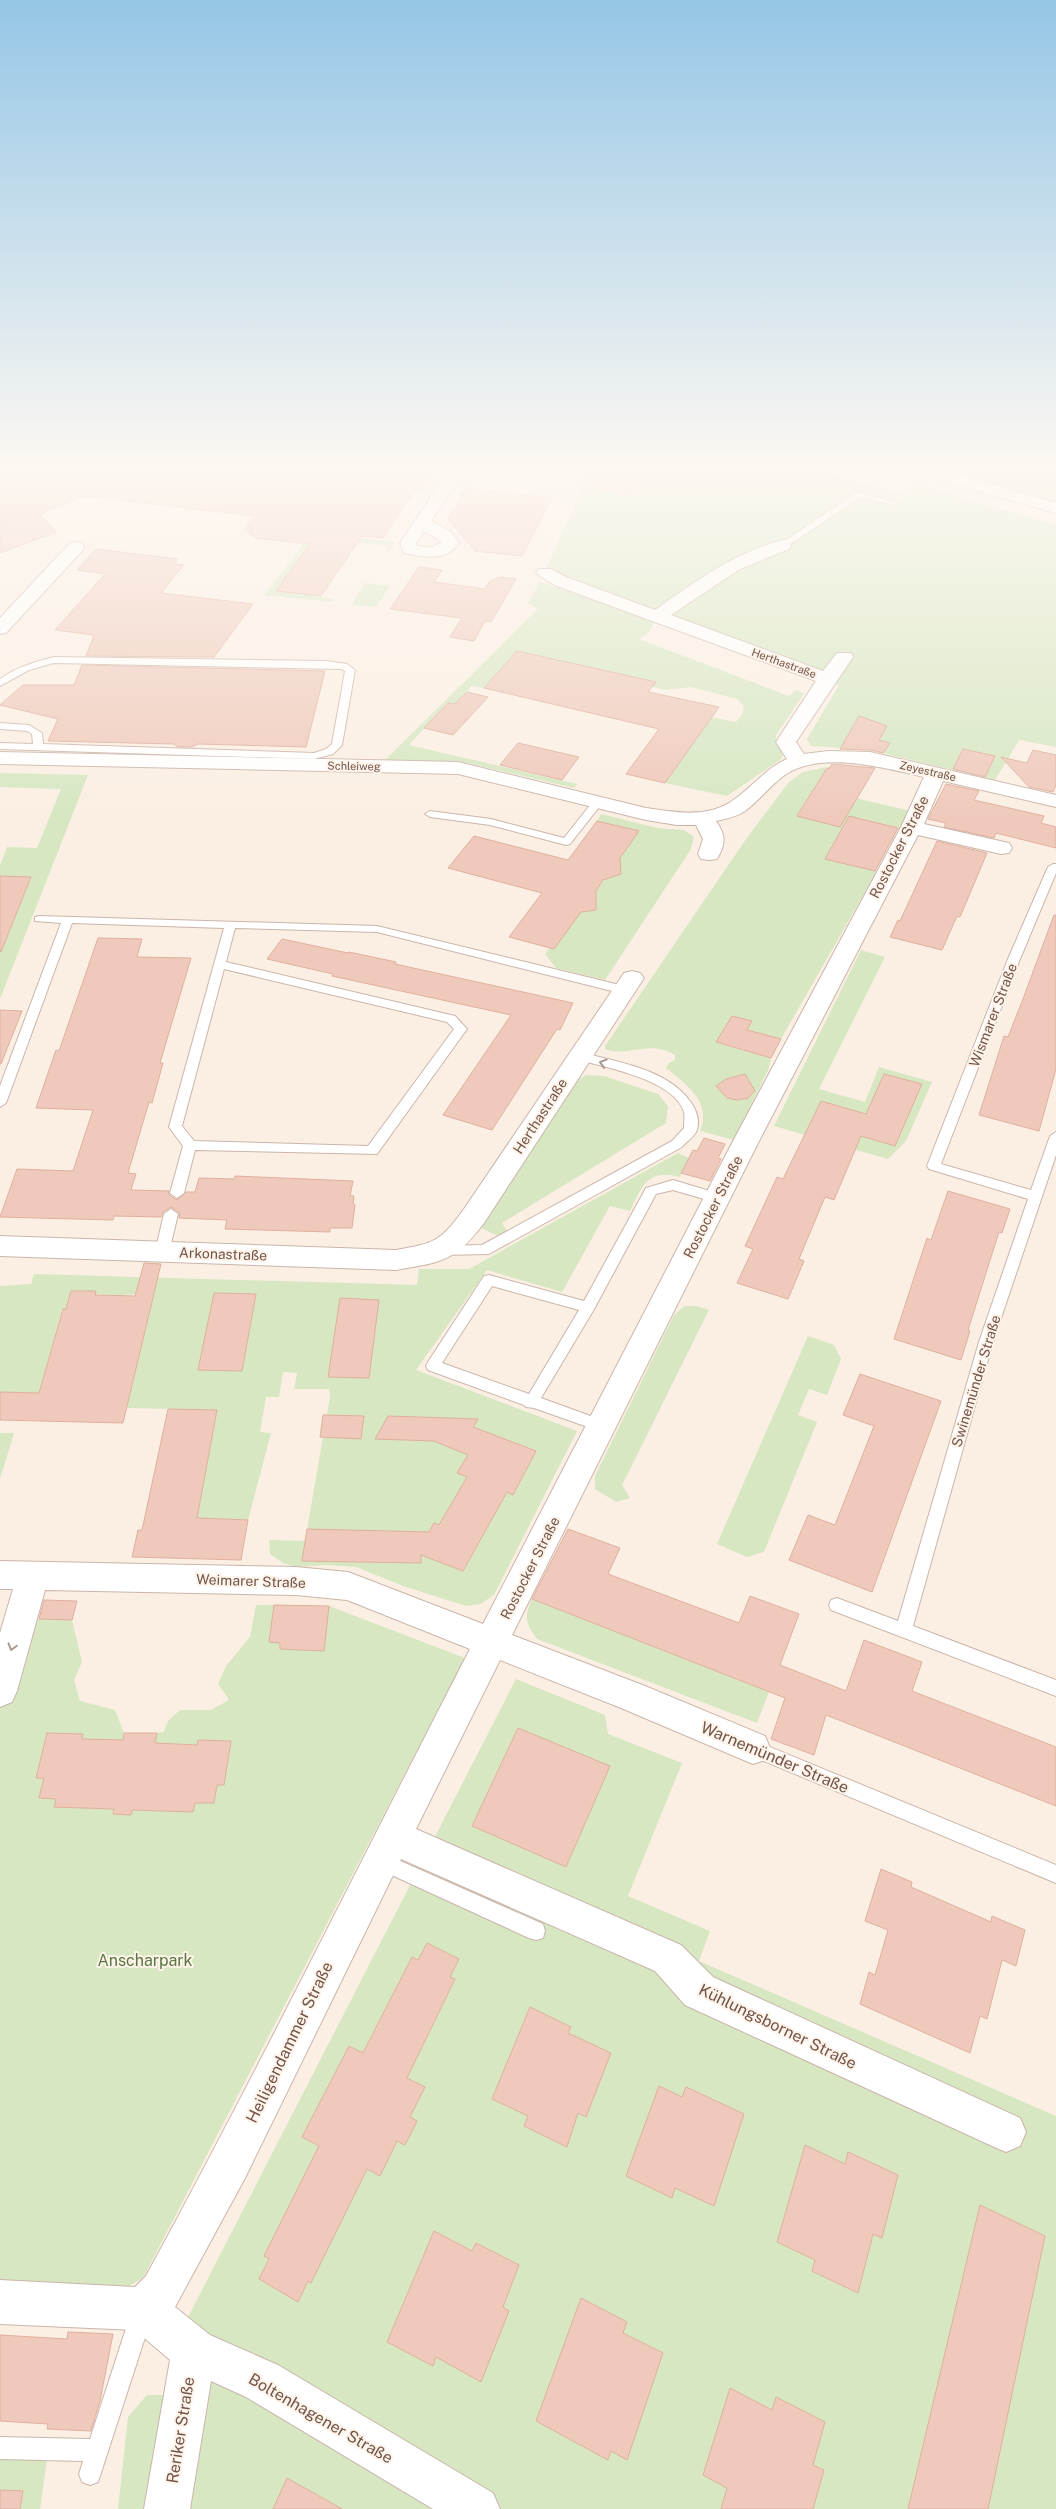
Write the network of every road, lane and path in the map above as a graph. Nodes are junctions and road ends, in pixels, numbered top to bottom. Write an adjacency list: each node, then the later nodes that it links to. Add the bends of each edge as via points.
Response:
1 (42, 584): 5 (street)
2 (569, 584): 4 (street, Herthastraße)
3 (706, 584): 4 (street)
4 (658, 616): 7 (street, Herthastraße)
5 (0, 629)
6 (844, 657): 7 (street, Herthastraße)
7 (827, 679): 13 (street, Herthastraße, via 786,742)
8 (0, 683): 11 (lane, via 15,672 54,660 327,664 350,670 337,745 332,751 314,756)
9 (0, 726): 11 (lane, via 30,728 37,733)
10 (0, 746): 11 (lane)
11 (38, 748)
12 (0, 758): 16 (street, Schleiweg, via 458,768)
13 (799, 761): 14 (street, Zeyestraße, via 828,757 870,758); 18 (street, via 782,770 736,808)
14 (936, 773): 15 (street, Zeyestraße); 19 (street, Rostocker Straße)
15 (1056, 800)
16 (598, 802): 17 (lane, via 566,842 491,822); 18 (street, Schleiweg, via 677,819)
17 (430, 814)
18 (702, 819): 21 (street, via 714,831 715,846)
19 (912, 827): 20 (street); 35 (street, Rostocker Straße)
20 (1001, 848)
21 (710, 854)
22 (1056, 868): 34 (lane, Wismarer Straße, via 1053,867 1014,959 934,1166)
23 (39, 919): 24 (lane)
24 (68, 919): 25 (lane); 30 (lane)
25 (232, 924): 26 (lane); 27 (lane, via 376,929)
26 (220, 964): 32 (lane, via 175,1127); 32 (lane, via 451,1019 461,1029 372,1151)
27 (628, 984): 28 (street, Herthastraße)
28 (579, 1056): 29 (lane, one-way to 28); 38 (street, Herthastraße, via 474,1216 457,1240)
29 (628, 1070): 38 (lane, via 657,1080 678,1095 690,1111 691,1129 677,1144 484,1250)
30 (0, 1103)
31 (1056, 1136): 34 (lane, Swinemünder Straße)
32 (190, 1145): 33 (lane)
33 (177, 1193)
34 (1035, 1196): 46 (lane, Swinemünder Straße, via 986,1342)
35 (718, 1198): 40 (lane, via 672,1185 651,1191); 42 (street, Rostocker Straße)
36 (171, 1214): 39 (lane)
37 (0, 1246): 39 (street, Arkonastraße)
38 (444, 1251): 39 (street, Arkonastraße, via 396,1260)
39 (162, 1252)
40 (588, 1307): 41 (lane); 41 (lane, via 489,1280 433,1366)
41 (531, 1403): 42 (lane)
42 (602, 1426): 47 (street, Rostocker Straße)
43 (0, 1575): 44 (street, Weimarer Straße)
44 (33, 1576): 47 (street, Weimarer Straße, via 296,1581 348,1586); 49 (street, one-way to 49)
45 (837, 1605): 46 (lane)
46 (904, 1630): 48 (lane)
47 (492, 1642): 50 (street, Warnemünder Straße); 51 (street, Heiligendammer Straße)
48 (1056, 1688)
49 (0, 1691)
50 (753, 1748): 52 (lane, Warnemünder Straße)
51 (387, 1849): 53 (lane); 54 (street, Kühlungsborner Straße, via 668,1958 698,1991); 56 (street, Heiligendammer Straße, via 185,2249 162,2291)
52 (1056, 1874)
53 (536, 1931)
54 (1006, 2132)
55 (0, 2302): 56 (street)
56 (143, 2309): 57 (street, Boltenhagener Straße); 59 (lane)
57 (194, 2351): 61 (street, Reriker Straße); 62 (street, Boltenhagener Straße, via 262,2381)
58 (0, 2448): 59 (lane)
59 (98, 2450): 60 (lane)
60 (90, 2474)
61 (167, 2509)
62 (477, 2509)

